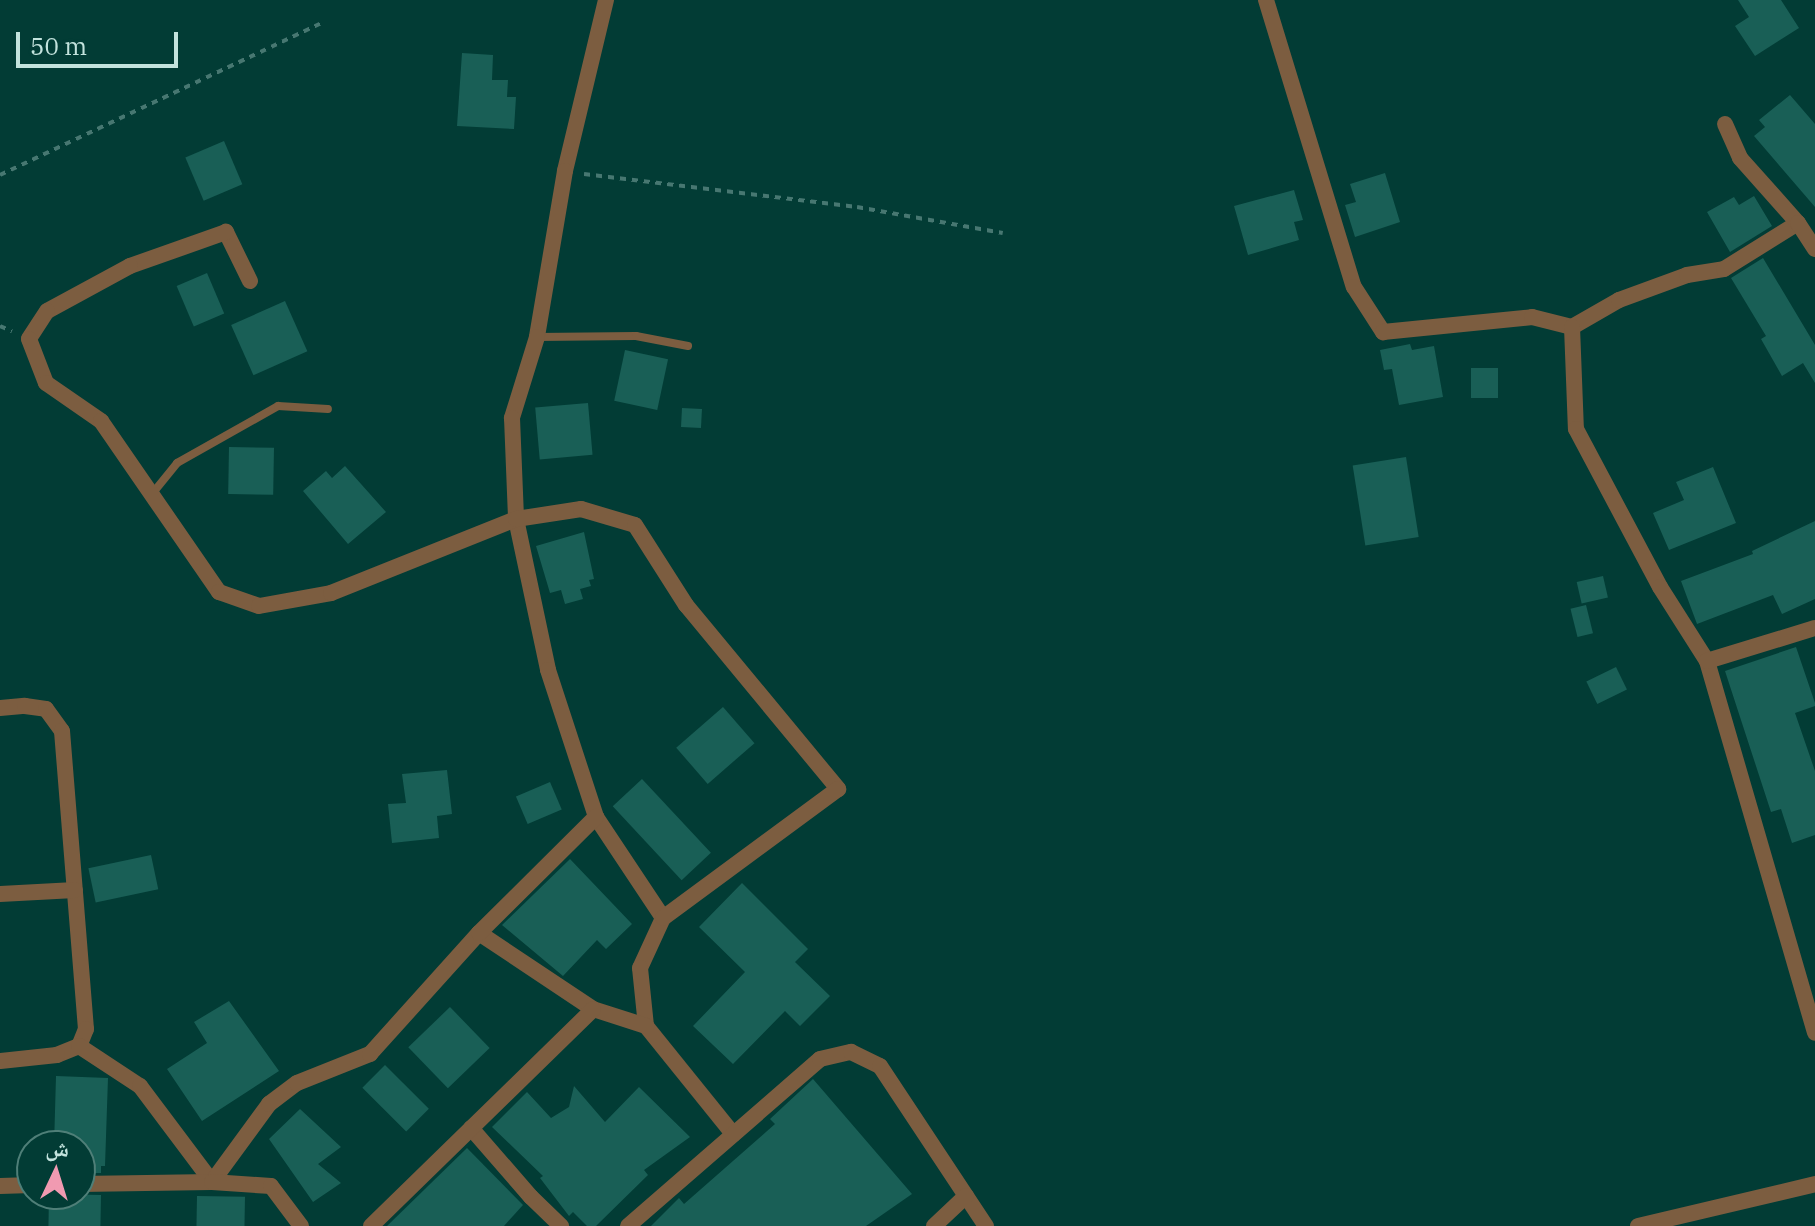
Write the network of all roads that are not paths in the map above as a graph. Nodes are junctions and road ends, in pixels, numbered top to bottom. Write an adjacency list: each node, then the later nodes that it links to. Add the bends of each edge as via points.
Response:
1 (606, 0): 8 (street, via 565,171)
2 (1266, 0): 7 (street, via 1354,287 1383,332 1532,317)
3 (1725, 124): 4 (street, via 1740,158)
4 (1798, 223): 5 (street); 7 (street, via 1724,269 1687,275 1619,300)
5 (1815, 249)
6 (250, 281): 11 (street, via 226,232 130,266 47,311 29,339 46,383 101,421)
7 (1572, 327): 14 (street, via 1576,429 1660,587)
8 (537, 337): 9 (lane, via 636,336); 12 (street, via 512,418)
9 (688, 346)
10 (328, 409): 11 (lane, via 278,406 177,463)
11 (151, 495): 12 (street, via 219,592 259,606 331,593)
12 (516, 519): 16 (street, via 548,670); 19 (street, via 581,509 635,525 686,605 838,789)
13 (1815, 628): 14 (street)
14 (1707, 661): 23 (street)
15 (0, 708): 17 (street, via 46,709 62,731)
16 (596, 817): 19 (street); 20 (street)
17 (75, 890): 18 (street); 24 (street, via 86,1029)
18 (0, 894)
19 (663, 918): 22 (street, via 640,968)
20 (479, 933): 21 (street); 28 (street, via 370,1054 297,1083 269,1104)
21 (593, 1009): 22 (street); 26 (street)
22 (646, 1026): 27 (street)
23 (1815, 1033)
24 (79, 1046): 25 (street, via 57,1055); 28 (street, via 140,1086)
25 (0, 1061)
26 (471, 1128): 33 (street); 34 (street)
27 (733, 1134): 31 (street, via 820,1059 851,1052 880,1066); 35 (street)
28 (212, 1182): 29 (street); 32 (street, via 271,1186)
29 (96, 1184)
30 (1815, 1184): 38 (street)
31 (966, 1196): 36 (street); 37 (street)
32 (301, 1226)
33 (371, 1226)
34 (561, 1226)
35 (628, 1226)
36 (934, 1226)
37 (986, 1226)
38 (1638, 1226)

